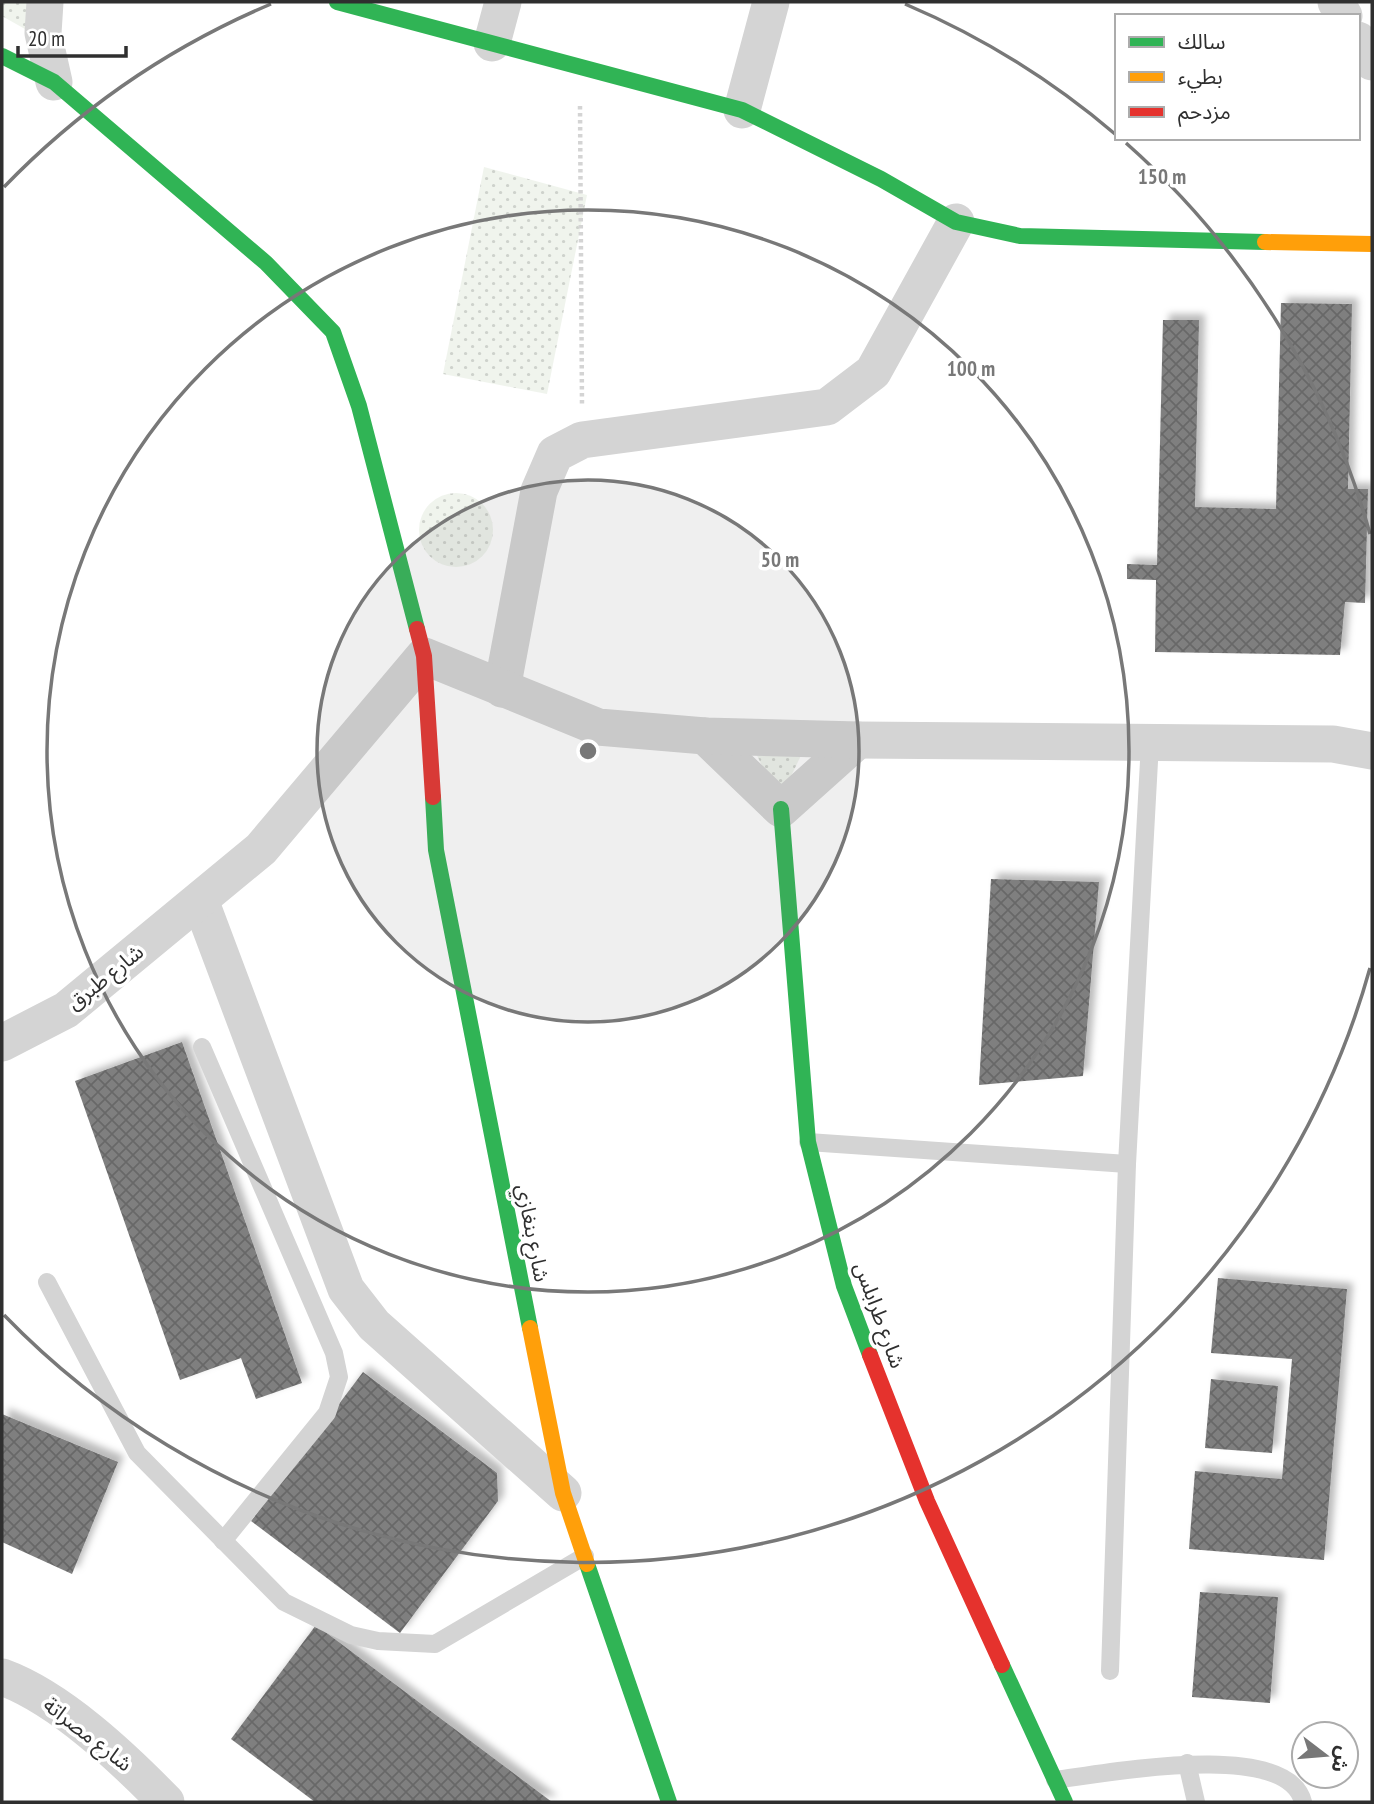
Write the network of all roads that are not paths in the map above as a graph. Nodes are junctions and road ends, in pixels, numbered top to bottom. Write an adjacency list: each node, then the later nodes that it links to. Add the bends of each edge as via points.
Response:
1 (45, 2): 9 (street, via 43,33)
2 (337, 2): 5 (street)
3 (503, 2): 5 (street)
4 (771, 2): 10 (street)
5 (492, 43): 10 (street)
6 (1360, 43): 8 (street)
7 (3, 61): 9 (street, شارع بنغازي)
8 (1372, 62)
9 (54, 82): 13 (street, شارع بنغازي, via 266,263 333,332 359,406)
10 (742, 110): 11 (street)
11 (956, 222): 12 (street, via 1020,236); 14 (street, via 873,372 827,407 582,440 555,454 539,491)
12 (1372, 244)
13 (424, 656): 14 (street); 20 (street, شارع طبرق, via 261,849); 26 (street, شارع بنغازي, via 436,850)
14 (502, 689): 15 (street, via 598,727)
15 (705, 736): 16 (street); 19 (street)
16 (858, 740): 17 (street); 19 (street)
17 (1150, 743): 18 (street, via 1333,744); 24 (lane)
18 (1372, 751)
19 (781, 809): 23 (street, شارع طرابلس)
20 (200, 900): 21 (street, شارع طبرق, via 66,1010); 26 (street, via 346,1289 374,1325)
21 (2, 1043)
22 (202, 1047): 27 (lane, via 334,1353 339,1377 327,1413)
23 (808, 1142): 24 (lane); 32 (street, شارع طرابلس, via 844,1286 927,1502)
24 (1127, 1164): 29 (lane)
25 (47, 1282): 27 (lane, via 137,1453)
26 (563, 1493): 28 (street, شارع بنغازي)
27 (223, 1541): 28 (lane, via 284,1602 351,1635 435,1644)
28 (585, 1556): 34 (street, شارع بنغازي)
29 (1110, 1671)
30 (2, 1677): 33 (street, شارع مصراتة, via 25,1686 122,1757)
31 (1187, 1763): 32 (lane); 36 (lane); 37 (lane, via 1265,1769 1295,1787)
32 (1055, 1780): 35 (street, شارع طرابلس)
33 (166, 1802)
34 (669, 1802)
35 (1065, 1802)
36 (1196, 1802)
37 (1303, 1802)

